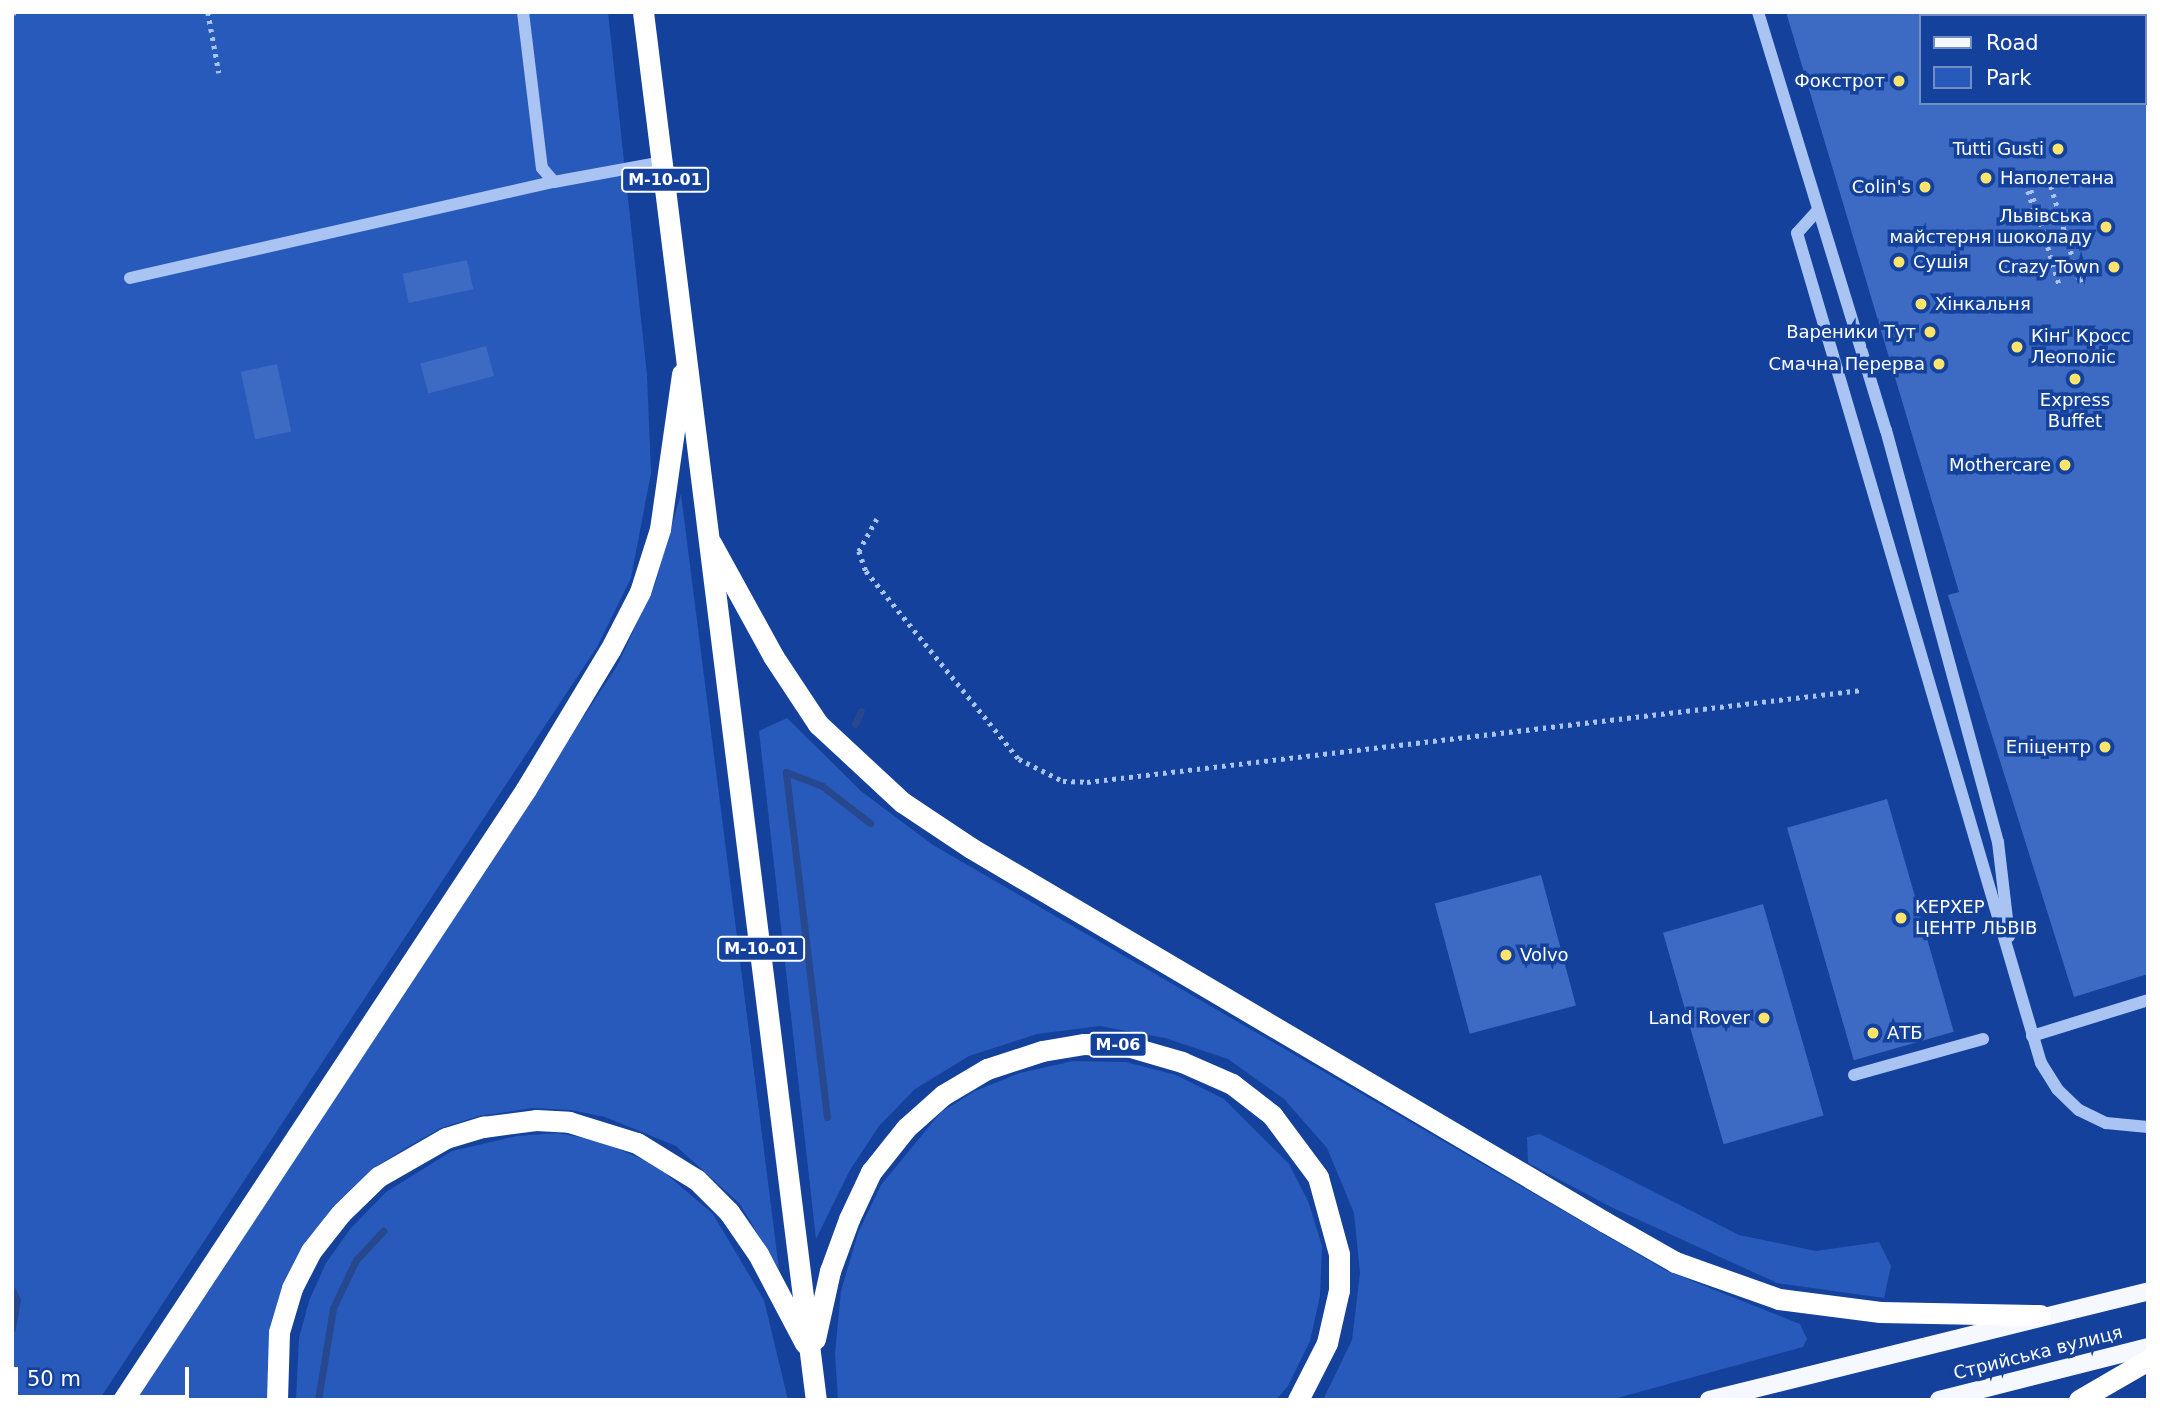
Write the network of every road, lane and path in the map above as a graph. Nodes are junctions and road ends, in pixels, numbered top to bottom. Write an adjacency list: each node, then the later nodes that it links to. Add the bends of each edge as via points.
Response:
1 (208, 12): 5 (path)
2 (523, 12): 7 (lane, via 542,168)
3 (643, 12): 6 (highway, М-10-01)
4 (1758, 12): 10 (lane)
5 (219, 73)
6 (663, 162): 7 (lane); 14 (highway, М-10-01)
7 (554, 182): 11 (lane)
8 (2053, 185): 12 (path)
9 (2030, 190): 13 (path)
10 (1818, 210): 18 (lane, via 1886,430 1998,842); 18 (lane, via 1797,233)
11 (130, 278)
12 (2082, 282)
13 (2058, 287)
14 (686, 348): 16 (highway, М-10-01); 29 (highway, via 660,529 640,592 610,650 526,789)
15 (877, 519): 17 (path, via 859,551 866,571 1019,759 1063,780 1087,782)
16 (710, 543): 25 (highway, via 773,656 818,724 902,802 971,848 1605,1222 1675,1262 1779,1299 1880,1312); 27 (highway, М-10-01)
17 (1862, 690)
18 (2012, 969): 20 (lane)
19 (2148, 1000): 20 (lane)
20 (2032, 1036): 23 (lane, via 2057,1090 2079,1110 2106,1123)
21 (1983, 1039): 22 (lane)
22 (1854, 1075)
23 (2148, 1127)
24 (2148, 1291): 25 (main road, Стрийська вулиця)
25 (2039, 1315): 33 (main road, Стрийська вулиця)
26 (2148, 1347): 34 (main road, Стрийська вулиця)
27 (811, 1354): 30 (highway, via 758,1254 729,1212 697,1180 636,1143 569,1122 536,1120 483,1127 446,1138 378,1177 341,1213 292,1288 279,1332); 31 (highway, М-06); 32 (highway, М-06, via 830,1271 849,1219 871,1172 906,1128 943,1095 987,1069 1042,1051 1084,1044 1126,1046 1182,1062 1232,1084 1272,1115 1318,1177 1339,1254 1339,1290 1328,1343)
28 (2148, 1360): 35 (highway)
29 (122, 1400)
30 (277, 1400)
31 (816, 1400)
32 (1298, 1400)
33 (1709, 1400)
34 (1939, 1400)
35 (2079, 1400)

